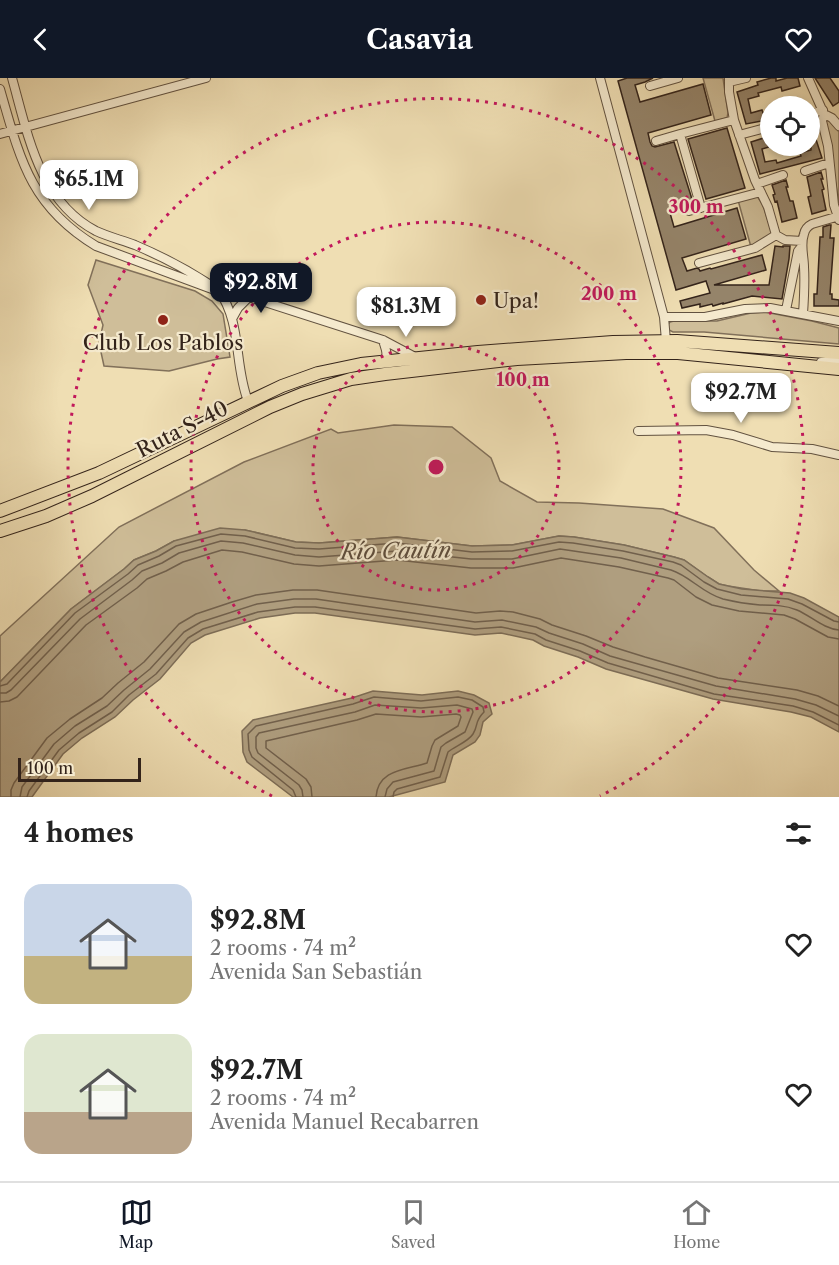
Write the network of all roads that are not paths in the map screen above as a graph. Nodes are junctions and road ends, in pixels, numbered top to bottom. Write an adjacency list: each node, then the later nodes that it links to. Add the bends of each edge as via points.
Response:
1 (12, 78): 14 (street)
2 (206, 78): 14 (street)
3 (600, 78): 36 (street)
4 (678, 78): 8 (street)
5 (746, 78): 7 (street)
6 (808, 78): 11 (street)
7 (729, 80): 12 (street)
8 (650, 86)
9 (0, 89): 16 (street)
10 (820, 112): 11 (street)
11 (823, 112): 13 (street); 21 (street)
12 (734, 120): 17 (street); 19 (street)
13 (839, 126)
14 (26, 127): 16 (street); 31 (street, via 45,178 72,214 95,230 167,260)
15 (760, 129): 19 (street)
16 (12, 131): 18 (street); 31 (street, via 34,187 72,230 96,246)
17 (680, 134): 20 (street); 25 (street)
18 (0, 135)
19 (739, 135): 24 (street)
20 (656, 141)
21 (829, 163): 22 (street); 27 (street)
22 (805, 171)
23 (783, 175): 24 (street)
24 (759, 188): 25 (street); 28 (street)
25 (701, 208): 26 (street)
26 (689, 211)
27 (838, 218): 29 (street, via 808,226)
28 (776, 235): 29 (street); 30 (street, via 755,248)
29 (802, 244): 33 (street); 34 (street)
30 (699, 263)
31 (220, 292): 32 (street); 35 (street)
32 (249, 297): 35 (street); 38 (street)
33 (786, 310): 34 (street); 36 (street, via 746,309 705,317)
34 (803, 314): 37 (street)
35 (233, 317): 46 (street, via 242,387)
36 (664, 317): 39 (street)
37 (839, 321)
38 (383, 340): 41 (street); 42 (street)
39 (666, 341): 40 (main road, Ruta S-40); 41 (main road, Ruta S-40, via 576,344)
40 (839, 353)
41 (416, 358): 42 (main road, Ruta S-40)
42 (384, 360): 46 (main road, Ruta S-40, via 318,373)
43 (839, 362): 44 (street)
44 (786, 364): 45 (main road, Ruta S-40); 47 (main road, Ruta S-40, via 626,352 517,359 334,383)
45 (839, 369)
46 (248, 401): 47 (main road); 50 (main road, Ruta S-40, via 99,473)
47 (254, 414): 51 (main road, Ruta S-40, via 92,496)
48 (638, 431): 49 (street, via 706,429 772,447)
49 (839, 455)
50 (0, 511)
51 (0, 531)

